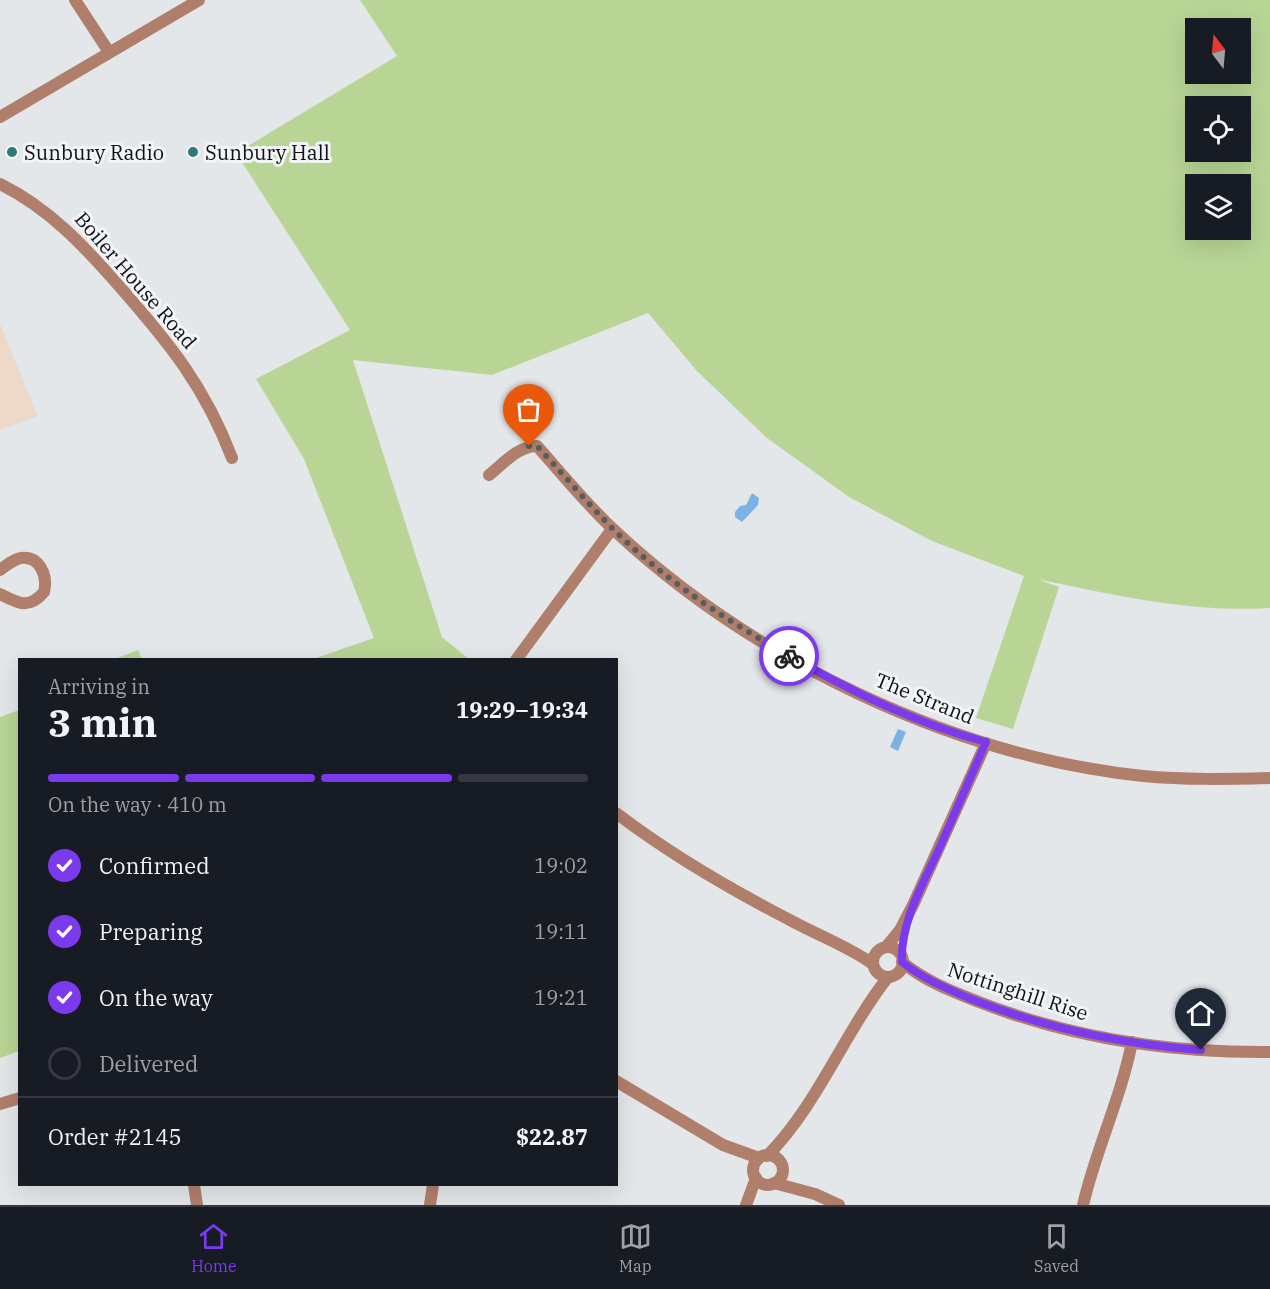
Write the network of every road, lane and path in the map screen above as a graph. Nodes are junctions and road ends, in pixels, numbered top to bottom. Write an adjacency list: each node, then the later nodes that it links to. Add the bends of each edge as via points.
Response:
1 (75, 0): 3 (street)
2 (199, 0): 3 (street)
3 (110, 52): 4 (street)
4 (0, 117)
5 (0, 184): 6 (street, Boiler House Road, via 57,220 163,335 202,393)
6 (232, 458)
7 (489, 475): 8 (street, The Strand, via 513,455 537,446)
8 (612, 529): 11 (street); 12 (street, The Strand, via 727,620 790,657 876,700 960,736)
9 (0, 570): 10 (street, via 19,558 29,559 37,562 46,579 44,592 31,603 21,605)
10 (0, 594)
11 (517, 658)
12 (986, 742): 13 (street, The Strand, via 1143,776); 15 (street)
13 (1270, 778)
14 (618, 815): 16 (street, via 724,885)
15 (913, 905): 17 (street, via 900,930); 18 (street)
16 (834, 940): 17 (street, via 858,948); 19 (street)
17 (883, 948): 18 (street, via 893,948); 19 (street, via 875,953)
18 (901, 958): 20 (street, via 900,970); 21 (street, Nottinghill Rise)
19 (874, 968): 20 (street); 22 (street, via 873,985)
20 (891, 976): 21 (street, Nottinghill Rise); 22 (street)
21 (933, 983): 23 (street, Nottinghill Rise, via 1044,1024)
22 (864, 1006): 28 (street)
23 (1132, 1042): 24 (street, Nottinghill Rise); 41 (street, via 1125,1080 1091,1171)
24 (1270, 1052)
25 (618, 1082): 29 (street)
26 (18, 1099): 27 (street)
27 (0, 1104)
28 (793, 1125): 30 (street); 31 (street)
29 (723, 1145): 30 (street); 32 (street)
30 (763, 1157): 31 (street, via 777,1158); 32 (street)
31 (782, 1167): 33 (street, via 781,1176); 36 (street)
32 (755, 1175): 33 (street); 39 (street)
33 (771, 1184): 36 (street); 39 (street)
34 (194, 1186): 37 (street)
35 (433, 1186): 38 (street)
36 (815, 1194): 40 (street)
37 (197, 1205)
38 (430, 1205)
39 (748, 1205)
40 (839, 1205)
41 (1083, 1205)

